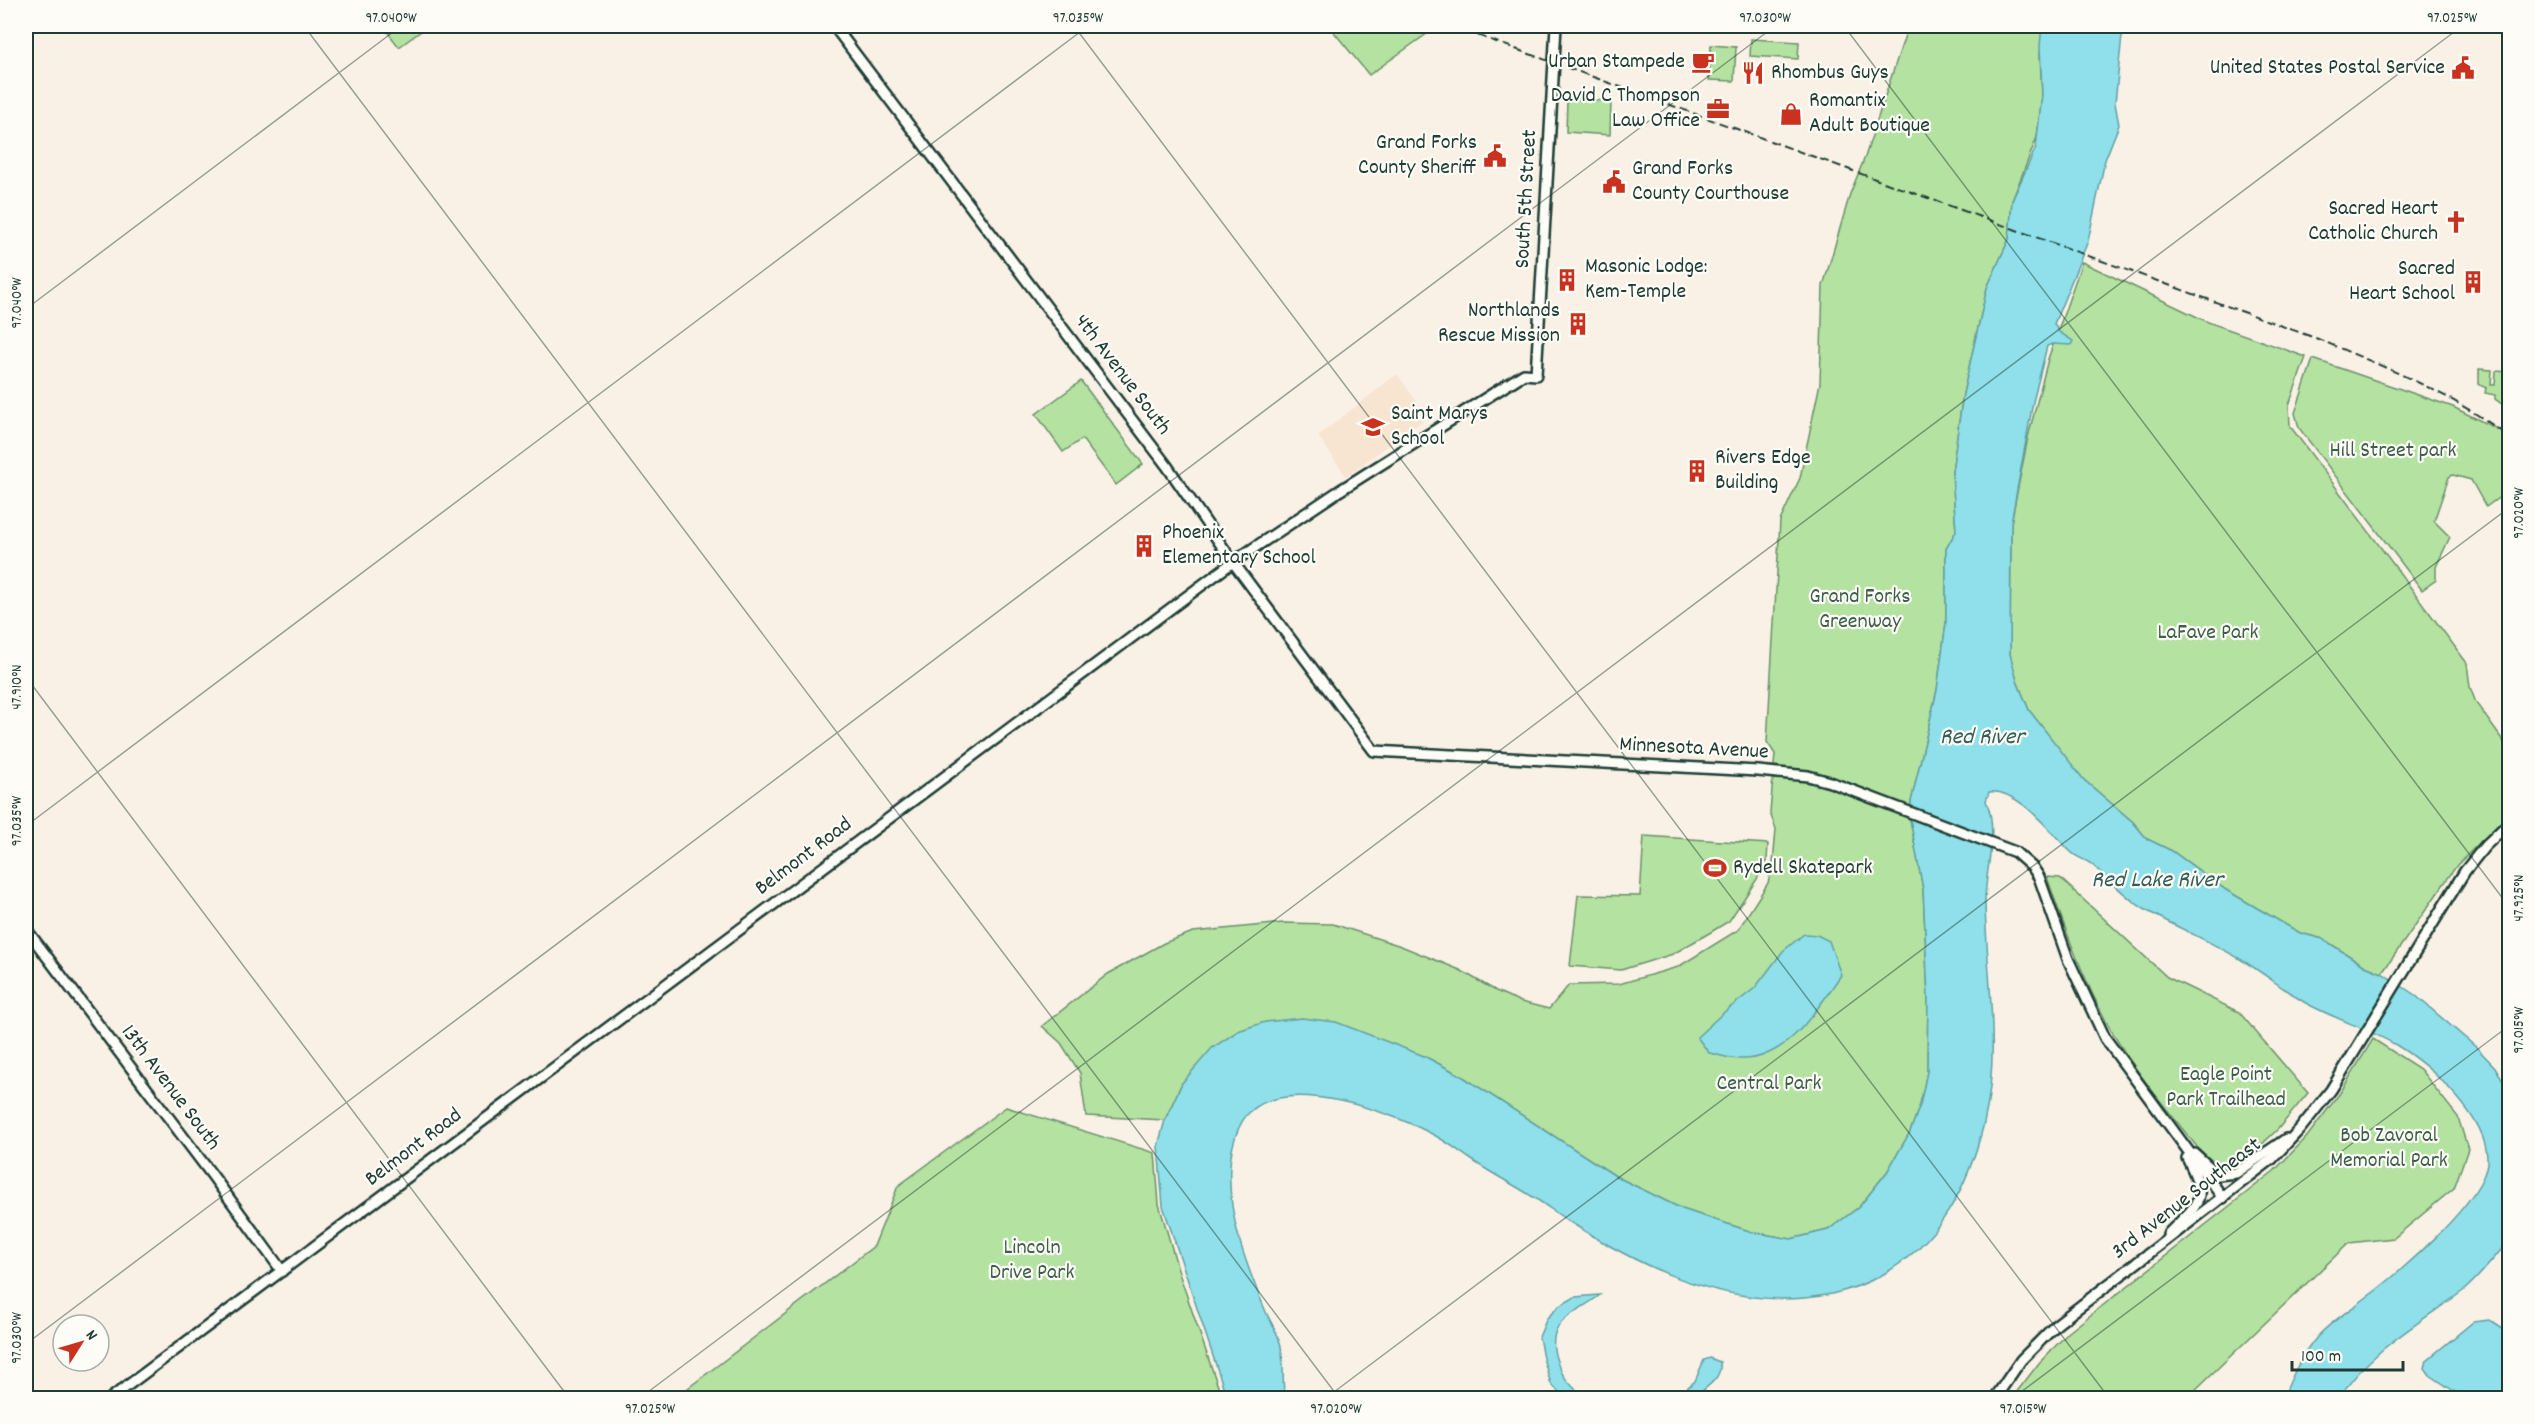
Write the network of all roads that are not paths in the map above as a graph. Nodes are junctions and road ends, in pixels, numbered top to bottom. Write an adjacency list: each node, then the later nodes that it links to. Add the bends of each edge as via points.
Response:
1 (834, 26): 4 (street, 4th Avenue South, via 1167,466)
2 (1556, 26): 3 (street, South 5th Street)
3 (1536, 375): 4 (street, Belmont Road, via 1524,374)
4 (1233, 562): 5 (street, 4th Avenue South); 12 (street, Belmont Road)
5 (1374, 751): 8 (street, Minnesota Avenue, via 1808,776 2015,852 2033,868 2068,959 2105,1038)
6 (2510, 822): 9 (street, 3rd Avenue Southeast, via 2475,858 2456,886 2331,1090 2300,1129)
7 (26, 929): 12 (street, 13th Avenue South)
8 (2171, 1130): 9 (street, via 2218,1174 2236,1173); 10 (street); 11 (street, via 2196,1175 2201,1195 2197,1204)
9 (2270, 1156): 10 (street, 3rd Avenue Southeast)
10 (2223, 1198): 11 (street, 3rd Avenue Southeast)
11 (2145, 1257): 14 (street, 3rd Avenue Southeast, via 2038,1341)
12 (282, 1271): 13 (street, Belmont Road)
13 (111, 1398)
14 (1995, 1398)

